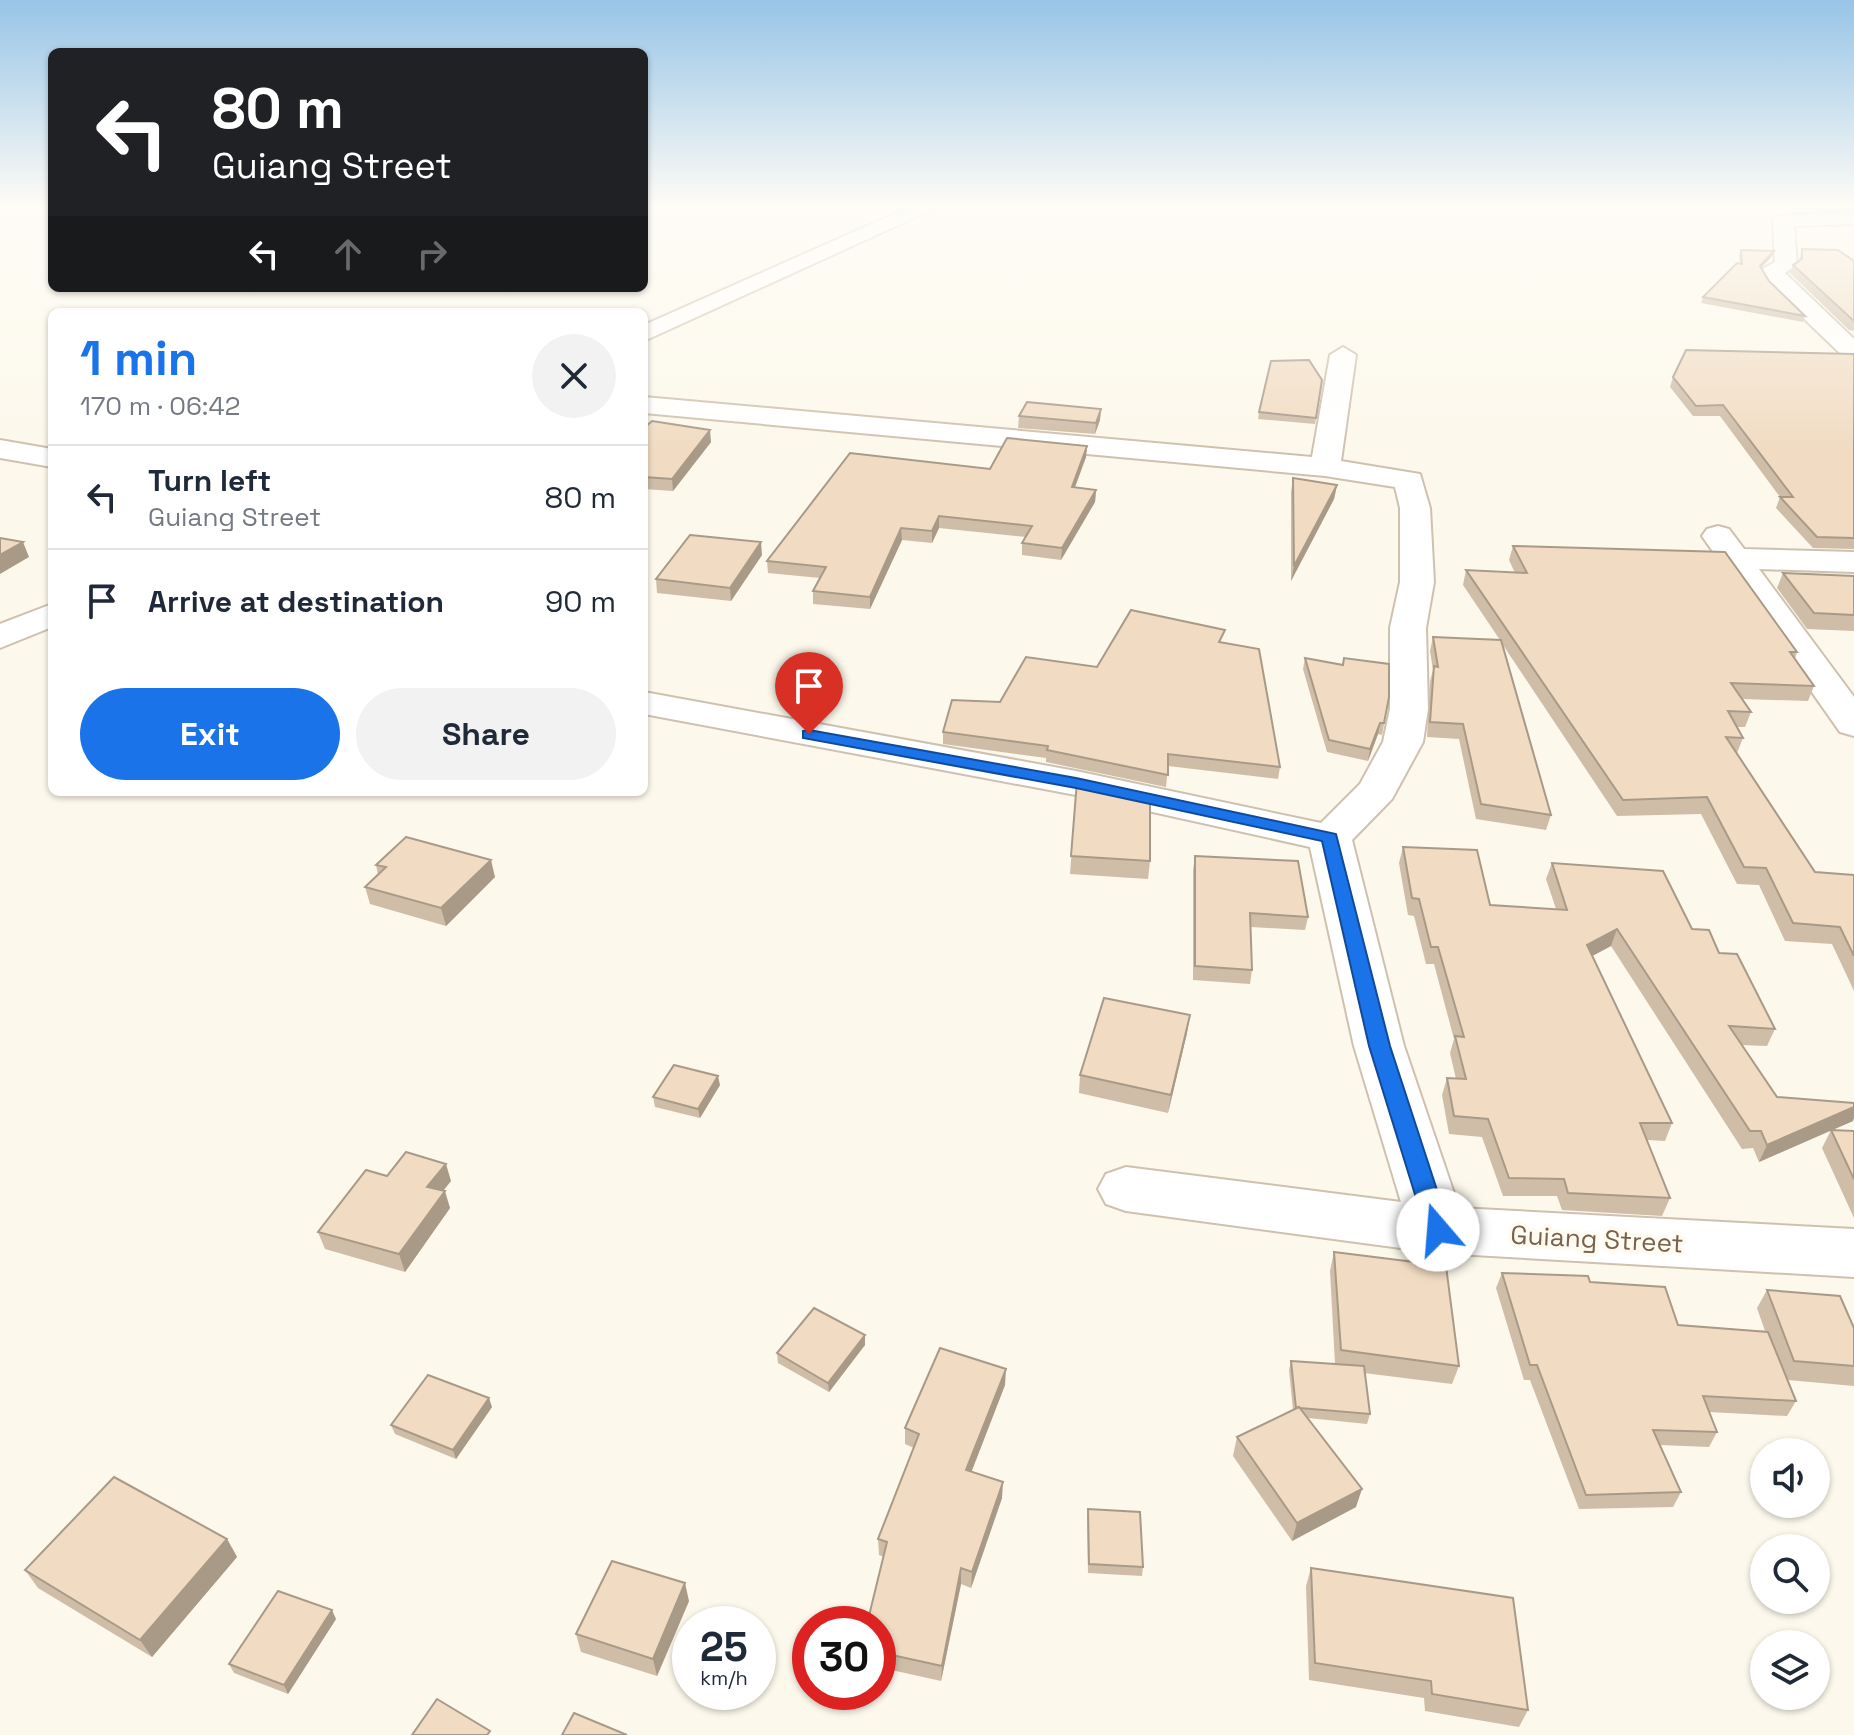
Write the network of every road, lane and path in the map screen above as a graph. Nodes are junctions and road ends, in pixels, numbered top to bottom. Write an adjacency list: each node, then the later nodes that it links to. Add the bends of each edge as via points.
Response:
1 (749, 287): 3 (street)
2 (1784, 287): 4 (street)
3 (648, 332)
4 (1853, 351)
5 (1343, 355): 9 (street)
6 (648, 405): 9 (street)
7 (0, 449): 8 (street)
8 (48, 457)
9 (1325, 467): 15 (street, via 1409,480 1417,582 1408,628 1409,709 1403,742 1377,790)
10 (1854, 562): 14 (street, via 1728,548)
11 (48, 616): 12 (street)
12 (0, 637)
13 (648, 704): 15 (street, via 1076,783)
14 (1854, 724)
15 (1330, 838): 17 (street, via 1379,1046)
16 (1126, 1189): 17 (street, Guiang Street)
17 (1438, 1230): 18 (street, Guiang Street)
18 (1854, 1253)

